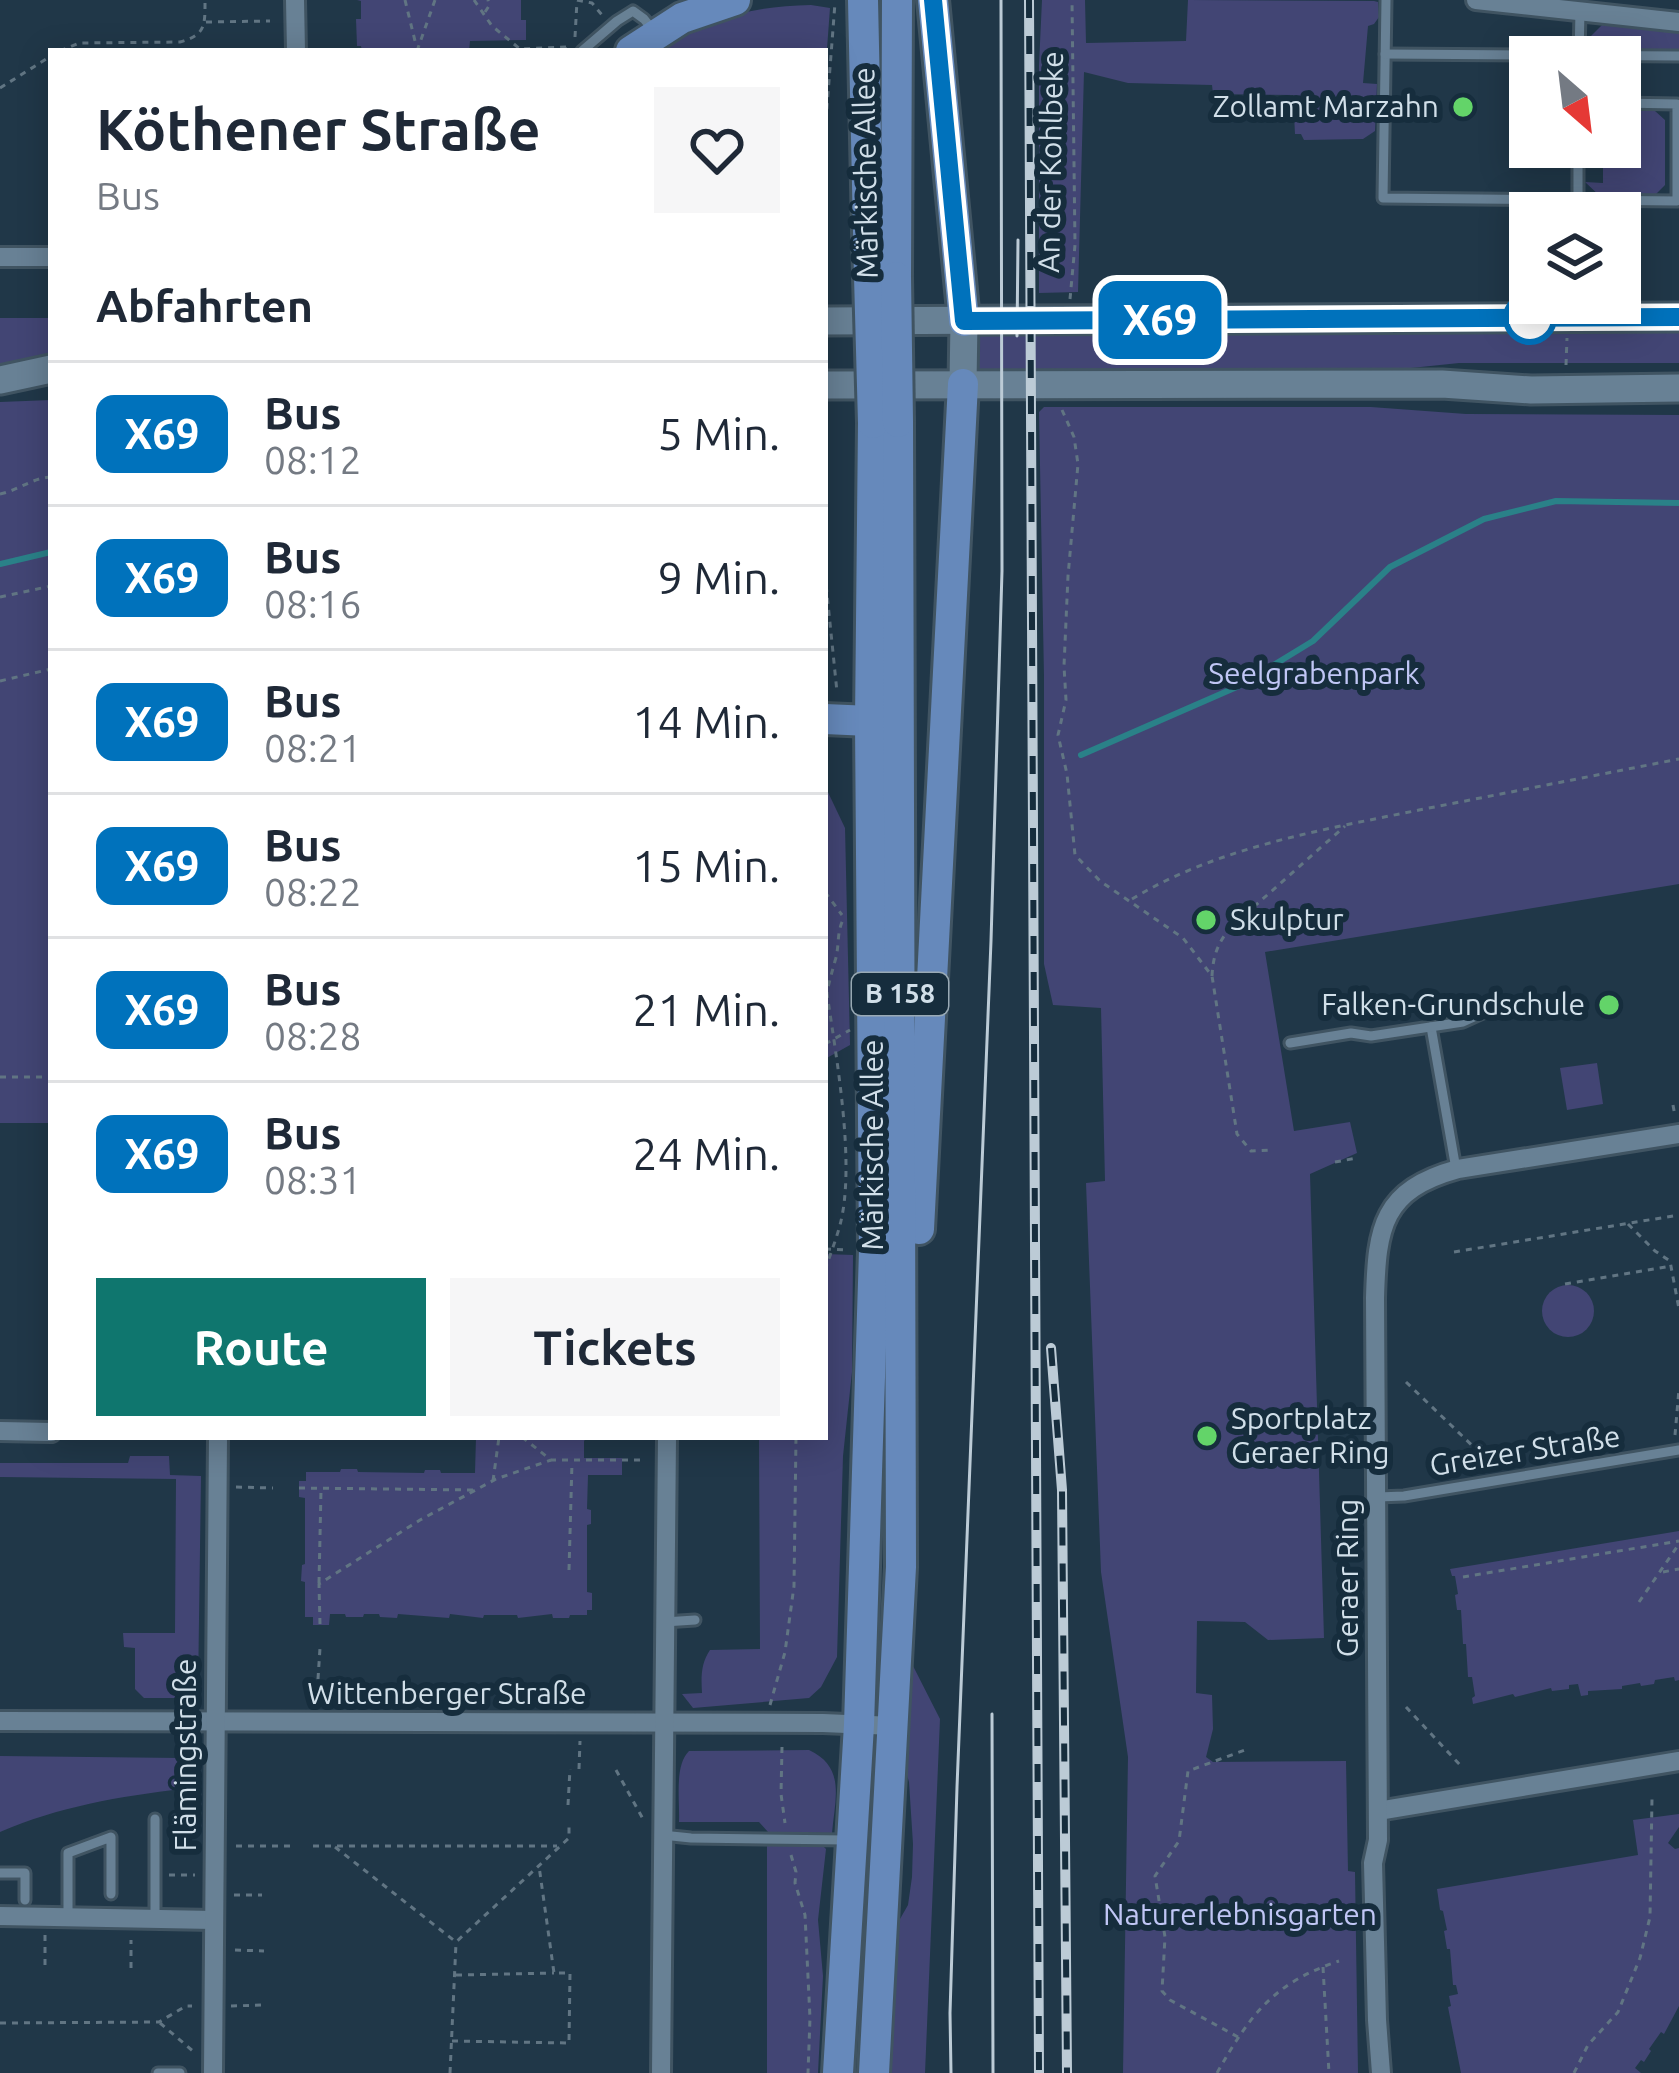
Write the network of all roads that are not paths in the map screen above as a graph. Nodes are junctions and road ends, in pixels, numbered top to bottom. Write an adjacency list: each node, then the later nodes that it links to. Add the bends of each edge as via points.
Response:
1 (295, 0): 12 (street)
2 (735, 0): 11 (main road)
3 (897, 0): 23 (main road, Märkische Allee / B 158)
4 (933, 0): 26 (main road)
5 (1386, 0): 14 (lane)
6 (1476, 0): 8 (street)
7 (849, 2): 23 (main road, Märkische Allee / B 158)
8 (1580, 11): 9 (street); 10 (lane)
9 (1679, 22)
10 (1580, 36)
11 (643, 42): 13 (lane, via 644,19 633,11)
12 (296, 48)
13 (585, 48)
14 (1385, 54): 15 (lane); 19 (lane, via 1383,198)
15 (1509, 55)
16 (1641, 56): 17 (lane)
17 (1679, 56)
18 (1641, 103): 20 (lane, via 1677,104 1677,201)
19 (1509, 199)
20 (1641, 201)
21 (0, 256): 22 (street)
22 (48, 256)
23 (882, 276): 33 (main road, Märkische Allee / B 158, bridge)
24 (1679, 317): 26 (main road)
25 (828, 321): 26 (main road)
26 (964, 321): 29 (main road)
27 (48, 371): 28 (main road)
28 (0, 384): 32 (main road)
29 (963, 384): 30 (main road); 31 (main road); 46 (main road)
30 (828, 385)
31 (1679, 388)
32 (48, 390)
33 (885, 422): 34 (main road, Märkische Allee / B 158); 46 (main road, Märkische Allee / B 158)
34 (846, 720): 52 (main road, Märkische Allee / B 158, via 874,1251)
35 (1518, 1007): 36 (lane)
36 (1431, 1027): 37 (lane); 39 (lane)
37 (1290, 1043)
38 (1679, 1134): 39 (street, Geraer Ring)
39 (1456, 1170): 45 (street, Geraer Ring, via 1410,1190 1380,1230)
40 (0, 1432): 41 (street)
41 (48, 1432)
42 (218, 1440): 50 (street, Flämingstraße)
43 (667, 1440): 48 (street)
44 (1679, 1450): 45 (lane, Greizer Straße)
45 (1378, 1497): 55 (street, Geraer Ring)
46 (901, 1568): 53 (main road, Märkische Allee / B 158)
47 (695, 1620): 48 (lane)
48 (664, 1622): 51 (street)
49 (0, 1721): 50 (street, Wittenberger Straße)
50 (216, 1723): 51 (street, Wittenberger Straße); 65 (street, Flämingstraße)
51 (663, 1725): 52 (street, Wittenberger Straße); 57 (street)
52 (860, 1725): 53 (street, Wittenberger Straße); 58 (main road, Märkische Allee / B 158)
53 (894, 1726): 71 (main road, Märkische Allee / B 158)
54 (1679, 1761): 55 (street)
55 (1378, 1811): 72 (street, Geraer Ring)
56 (155, 1819): 64 (lane)
57 (662, 1835): 58 (lane); 69 (street)
58 (852, 1840): 70 (main road, Märkische Allee / B 158)
59 (0, 1873): 61 (lane, via 25,1873)
60 (111, 1894): 63 (lane, via 111,1837 68,1853)
61 (25, 1900)
62 (0, 1916): 63 (street)
63 (68, 1917): 64 (street)
64 (155, 1919): 65 (street)
65 (214, 1920): 68 (street, Flämingstraße)
66 (158, 2073): 67 (lane)
67 (180, 2073)
68 (213, 2073)
69 (661, 2073)
70 (838, 2073)
71 (874, 2073)
72 (1382, 2073)

